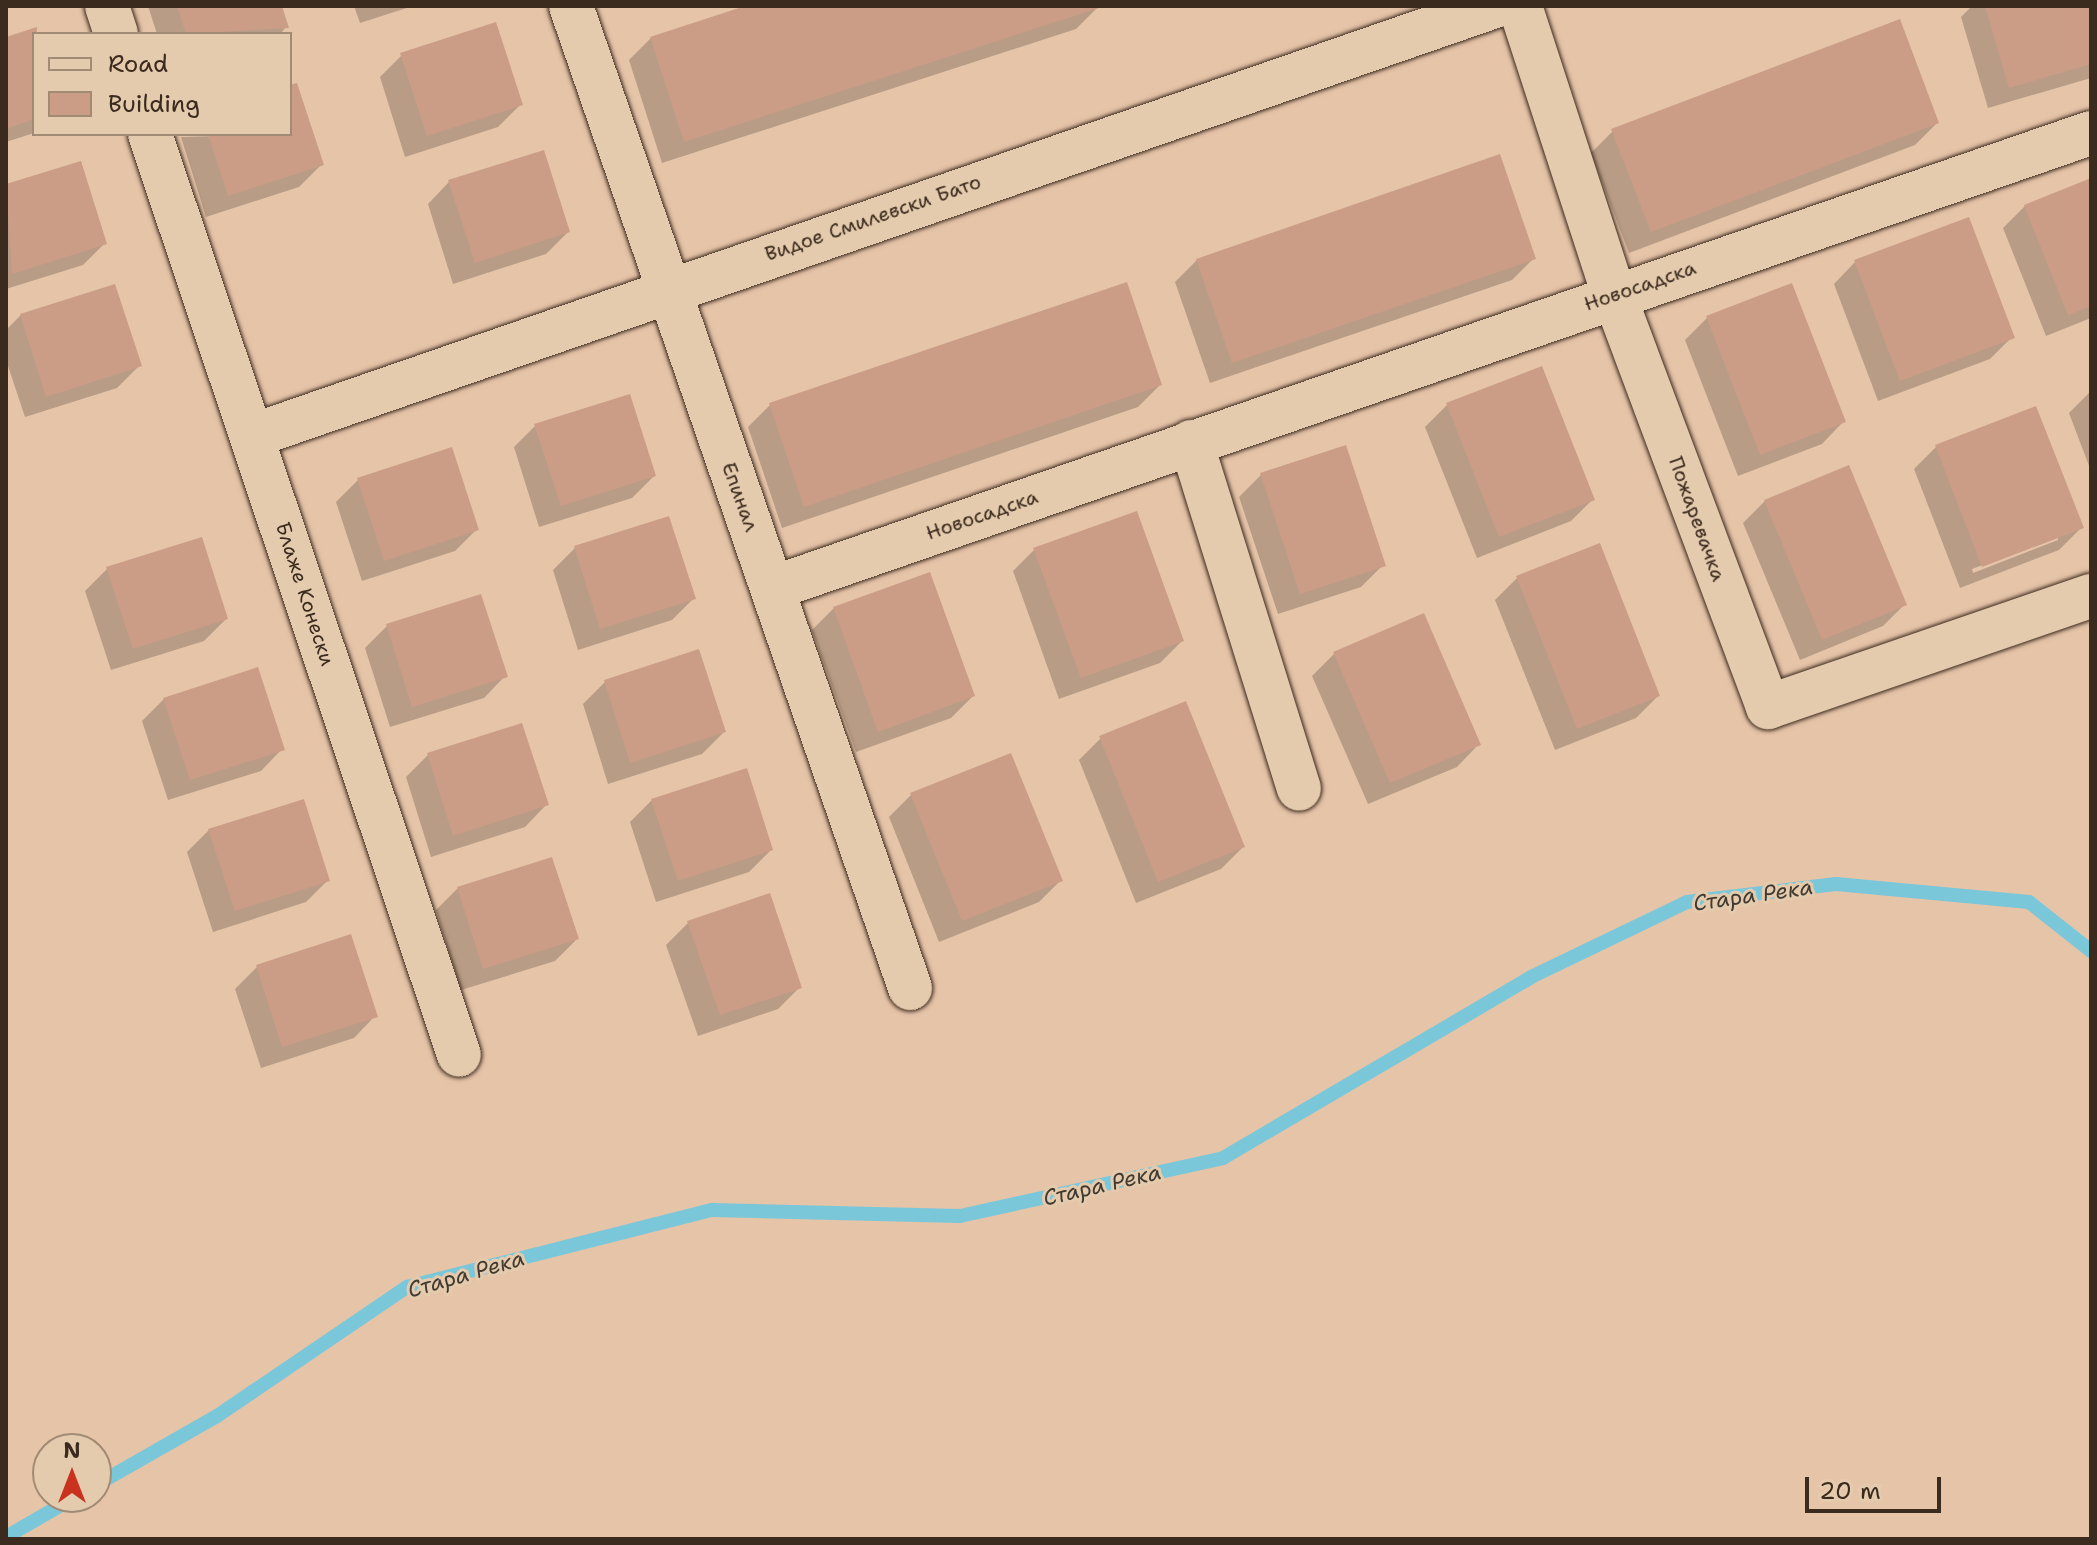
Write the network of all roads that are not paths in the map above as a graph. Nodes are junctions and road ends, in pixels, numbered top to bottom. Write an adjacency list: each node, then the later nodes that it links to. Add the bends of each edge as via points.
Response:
1 (107, 6): 5 (street)
2 (571, 6): 8 (street, Епинал)
3 (1495, 6): 8 (street, Видое Смилевски Бато)
4 (1520, 6): 9 (street, Пожаревачка)
5 (115, 32)
6 (2091, 133): 9 (street, Новосадска)
7 (151, 136): 10 (street, Блаже Конески)
8 (665, 291): 10 (street, Видое Смилевски Бато); 12 (street, Епинал)
9 (1614, 295): 11 (street, Новосадска); 13 (street, Пожаревачка, via 1768,707)
10 (252, 436): 16 (street, Блаже Конески)
11 (1191, 442): 12 (street, Новосадска); 14 (street)
12 (773, 588): 15 (street, Епинал)
13 (2091, 596)
14 (1299, 789)
15 (910, 988)
16 (459, 1055)

